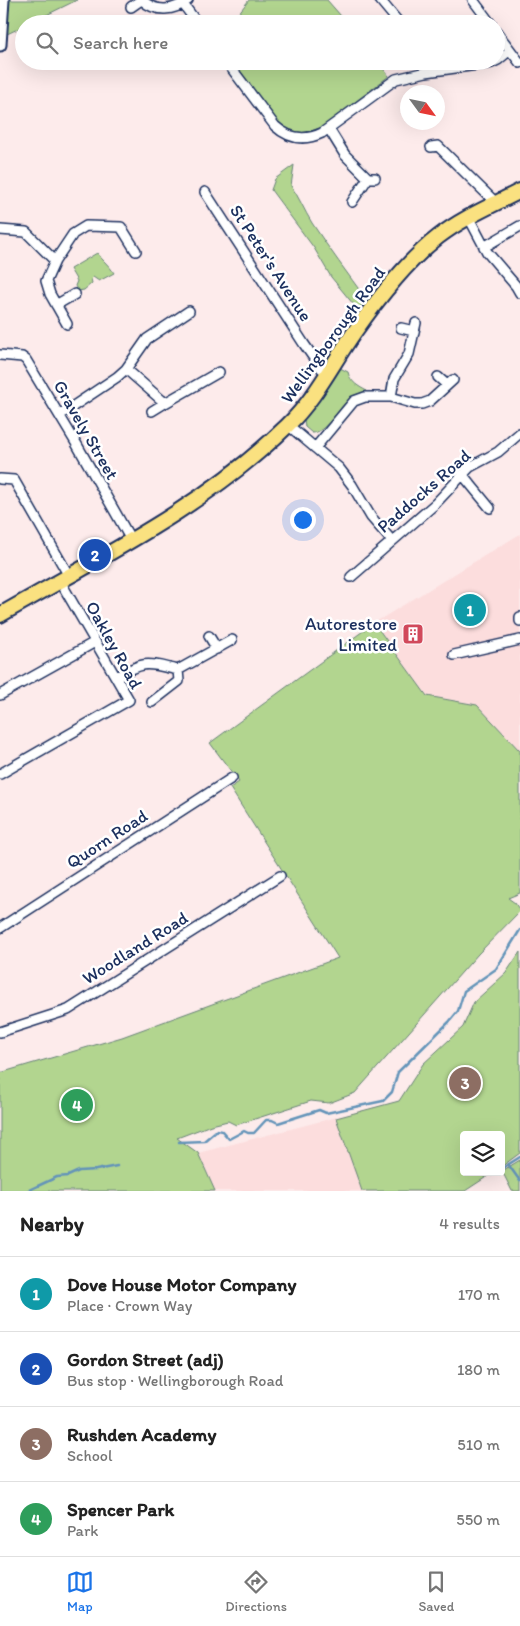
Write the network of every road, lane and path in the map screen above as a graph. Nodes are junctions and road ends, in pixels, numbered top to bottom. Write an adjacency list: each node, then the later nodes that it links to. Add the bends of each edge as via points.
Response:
1 (3, 0): 10 (main road)
2 (141, 0): 5 (street, via 164,10); 6 (street)
3 (380, 0): 8 (street)
4 (473, 0): 9 (street)
5 (186, 2): 7 (street)
6 (131, 7)
7 (193, 15)
8 (392, 15)
9 (484, 15)
10 (1, 20): 12 (main road)
11 (505, 43): 13 (street)
12 (0, 44)
13 (510, 50): 14 (street); 15 (street)
14 (505, 54)
15 (520, 63)
16 (233, 70): 19 (street, via 268,119 283,133 303,139 313,138)
17 (441, 70): 18 (street)
18 (426, 72): 19 (street, via 396,79)
19 (328, 129): 23 (street, via 345,155 372,178)
20 (431, 147): 24 (street, via 438,146)
21 (520, 191): 24 (main road, Wellingborough Road)
22 (205, 192): 42 (street, St Peter's Avenue, via 304,344)
23 (352, 202)
24 (496, 203): 25 (main road, Wellingborough Road)
25 (469, 218): 28 (street); 42 (main road, Wellingborough Road, via 420,252 368,314)
26 (520, 226): 28 (street)
27 (0, 230): 30 (street, via 26,232)
28 (484, 247): 31 (street)
29 (136, 251): 30 (street, via 121,227 86,226 73,234)
30 (55, 261): 33 (street, via 46,281)
31 (520, 293)
32 (75, 294): 33 (street)
33 (56, 306): 37 (street)
34 (173, 308): 36 (street)
35 (189, 311): 36 (street)
36 (179, 317): 40 (street, via 147,339)
37 (67, 324)
38 (401, 328): 44 (street, via 415,327 409,354 394,379)
39 (0, 355): 47 (street, Gravely Street, via 25,358)
40 (126, 369): 45 (street); 47 (street)
41 (219, 372): 45 (street, via 208,384)
42 (328, 374): 48 (main road, Wellingborough Road)
43 (438, 377): 44 (street, via 450,383 430,401 415,404)
44 (391, 397): 50 (street, via 365,397 354,401)
45 (164, 403): 46 (street)
46 (152, 411)
47 (60, 415): 54 (street, Gravely Street)
48 (288, 425): 50 (street); 54 (main road, Wellingborough Road, via 215,487)
49 (520, 433): 51 (street, Paddocks Road, via 498,452)
50 (315, 448): 55 (street, via 339,468 370,517)
51 (462, 474): 53 (street); 55 (street, Paddocks Road, via 435,504)
52 (0, 479): 57 (street, Oakley Road, via 14,480)
53 (490, 508)
54 (131, 540): 57 (main road, Wellingborough Road)
55 (392, 541): 56 (street, Paddocks Road)
56 (352, 577)
57 (64, 578): 58 (main road, Wellingborough Road); 64 (street, Oakley Road)
58 (0, 615)
59 (520, 617): 60 (street)
60 (520, 622)
61 (209, 636): 65 (street)
62 (232, 640): 65 (street)
63 (520, 640): 66 (street)
64 (95, 642): 68 (street, Oakley Road); 69 (street)
65 (217, 649): 67 (street)
66 (454, 655)
67 (178, 670): 68 (street, via 149,663 134,666); 70 (street, via 179,681)
68 (117, 677): 71 (street, Oakley Road, via 129,700)
69 (0, 695)
70 (152, 702)
71 (0, 774)
72 (232, 778): 74 (street, Quorn Road)
73 (280, 876): 75 (street, Woodland Road, via 68,1010)
74 (0, 928)
75 (0, 1032)

